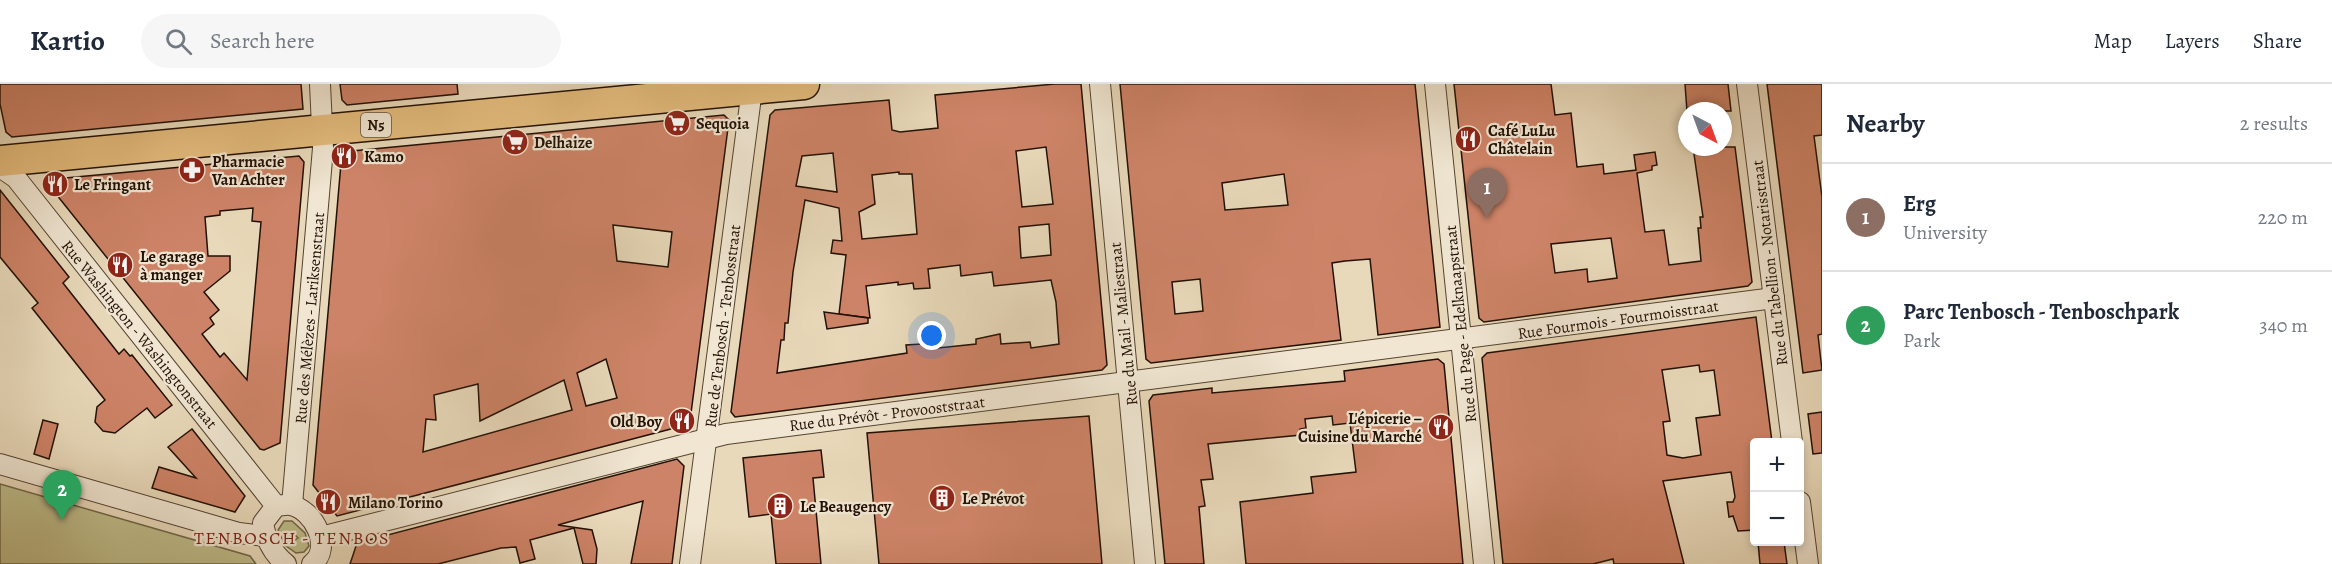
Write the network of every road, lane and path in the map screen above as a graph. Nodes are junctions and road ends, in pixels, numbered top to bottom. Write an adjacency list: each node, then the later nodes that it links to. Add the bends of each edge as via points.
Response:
1 (320, 84): 8 (street, Rue des Mélèzes - Lariksenstraat)
2 (804, 84): 6 (main road, N5)
3 (1100, 84): 13 (street, Rue du Mail - Maliestraat)
4 (1435, 84): 12 (street, Rue du Page - Edelknaapstraat)
5 (1748, 84): 11 (street, Rue du Tabellion - Notarisstraat)
6 (753, 86): 7 (main road, N5); 14 (street, Rue de Tenbosch - Tenbosstraat)
7 (588, 94): 8 (main road, N5)
8 (323, 130): 9 (main road, N5); 17 (street, Rue des Mélèzes - Lariksenstraat)
9 (0, 161)
10 (0, 167): 17 (street, Rue Washington - Washingtonstraat, via 16,178)
11 (1774, 298): 12 (street, Rue Fourmois - Fourmoisstraat); 15 (street, Rue du Tabellion - Notarisstraat)
12 (1461, 340): 13 (street, Rue du Prévôt - Provooststraat); 25 (street, Rue du Page - Edelknaapstraat)
13 (1129, 382): 14 (street, Rue du Prévôt - Provooststraat); 24 (street, Rue du Mail - Maliestraat)
14 (708, 438): 20 (street, Rue du Prévôt - Provooststraat); 23 (street, Rue de Tenbosch - Tenbosstraat)
15 (1792, 438)
16 (0, 464): 19 (street, via 238,533)
17 (284, 505): 19 (street, Rue des Mélèzes - Lariksenstraat, via 263,523); 20 (street, Rue Washington - Washingtonstraat, via 304,513)
18 (1804, 533): 26 (street)
19 (265, 536): 22 (street)
20 (321, 537): 21 (street)
21 (319, 562)
22 (286, 564)
23 (690, 564)
24 (1145, 564)
25 (1484, 564)
26 (1808, 564)

